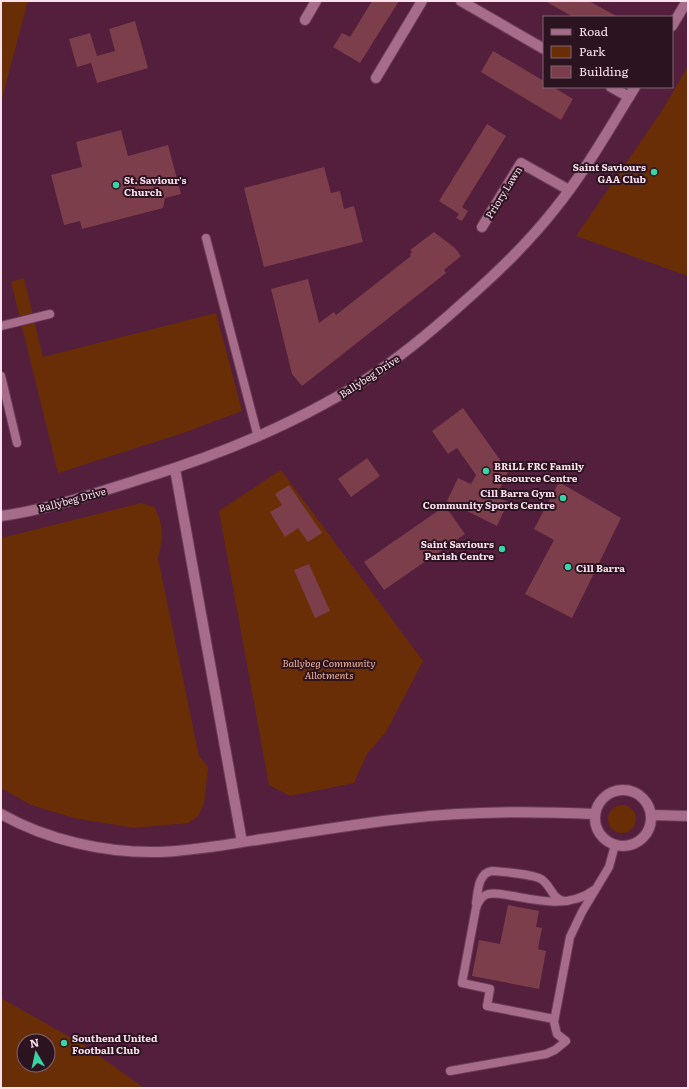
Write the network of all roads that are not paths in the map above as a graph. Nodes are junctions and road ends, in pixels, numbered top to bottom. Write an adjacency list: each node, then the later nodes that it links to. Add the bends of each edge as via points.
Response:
1 (316, 1): 5 (street)
2 (422, 1): 8 (street)
3 (461, 1): 7 (street)
4 (687, 1): 6 (street)
5 (305, 20)
6 (673, 24)
7 (543, 48)
8 (376, 78)
9 (613, 88): 11 (street)
10 (634, 88): 11 (street, Ballybeg Drive)
11 (629, 97): 12 (street, Ballybeg Drive)
12 (570, 190): 13 (street, Priory Lawn, via 521,163); 18 (street, Ballybeg Drive, via 517,252 413,346 344,393)
13 (482, 227)
14 (206, 238): 18 (lane)
15 (50, 314): 16 (lane)
16 (1, 326)
17 (1, 376): 19 (lane)
18 (258, 437): 20 (street, Ballybeg Drive)
19 (17, 443)
20 (175, 469): 21 (street, Ballybeg Drive, via 69,501); 26 (street)
21 (1, 516)
22 (1, 814): 26 (street, via 52,836 116,850 158,852)
23 (594, 814): 24 (street, via 600,802 610,792 628,790 644,799); 26 (street, via 520,812 440,815 373,822); 27 (street, via 597,830 608,842)
24 (651, 816): 25 (street); 27 (street, via 647,833 641,840 624,846)
25 (688, 816)
26 (242, 842)
27 (615, 845): 28 (lane, via 609,867)
28 (597, 888): 29 (lane, via 586,895); 31 (lane, via 578,918 570,937)
29 (568, 900): 30 (lane, via 547,902 492,893 482,898); 30 (lane, via 557,899 540,878 492,871 486,872 481,878)
30 (474, 914): 31 (lane, via 462,983 490,989 487,1006)
31 (554, 1019): 32 (lane, via 556,1032 566,1041 559,1048 551,1052)
32 (450, 1071)

